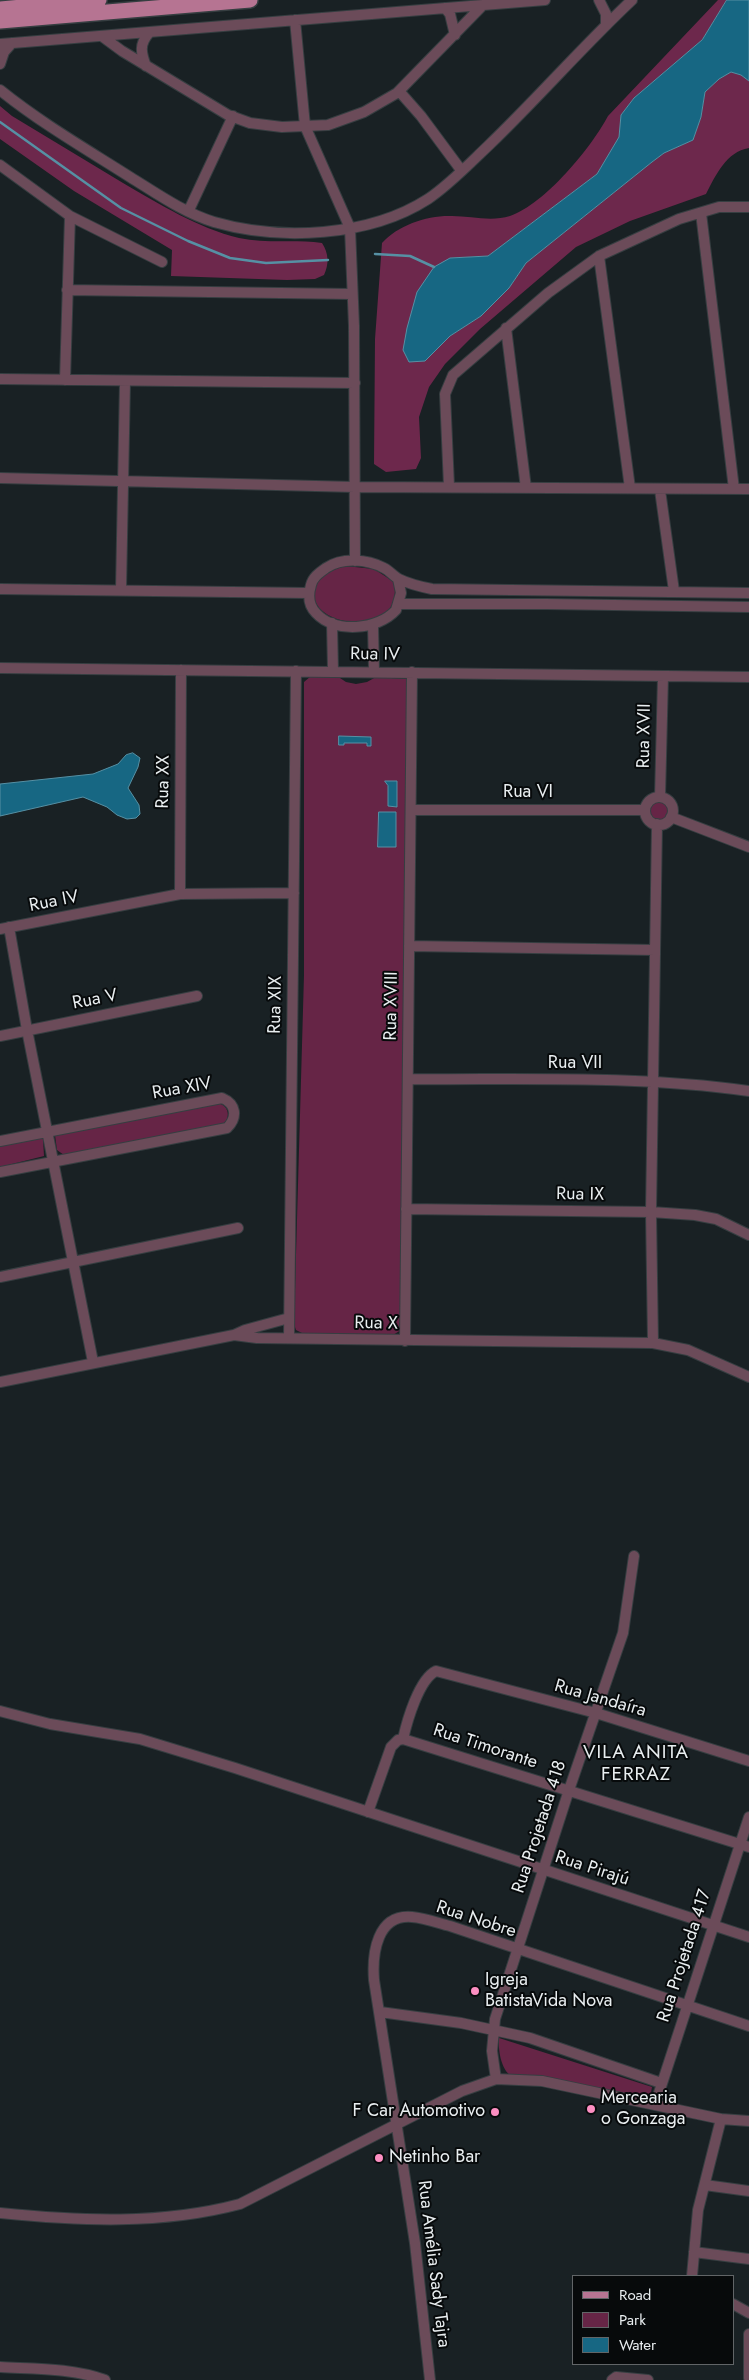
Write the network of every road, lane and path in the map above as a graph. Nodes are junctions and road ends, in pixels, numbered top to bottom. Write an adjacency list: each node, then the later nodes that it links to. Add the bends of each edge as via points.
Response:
1 (99, 0): 6 (main road)
2 (250, 0): 11 (main road)
3 (545, 0): 7 (street)
4 (599, 0): 12 (street, via 606,14)
5 (632, 0): 12 (street)
6 (16, 4): 8 (main road)
7 (483, 5): 9 (street); 14 (street)
8 (0, 8)
9 (445, 8): 10 (street); 14 (street, via 450,14)
10 (295, 20): 13 (street); 23 (street)
11 (0, 22)
12 (606, 25): 25 (street, via 523,113)
13 (149, 33): 15 (street); 19 (street, via 141,46)
14 (455, 34): 21 (street)
15 (103, 37): 16 (street); 19 (street)
16 (12, 43): 17 (street); 18 (street)
17 (0, 44)
18 (0, 64)
19 (146, 66): 22 (street)
20 (0, 90): 27 (street, via 83,148 170,202)
21 (399, 91): 23 (street, via 364,112 328,125); 25 (street, via 422,116)
22 (233, 116): 23 (street, via 250,123); 27 (street)
23 (305, 126): 30 (street)
24 (0, 165): 29 (street)
25 (461, 170): 30 (street, via 428,199 378,222)
26 (749, 207): 28 (street, via 719,207)
27 (189, 210): 30 (street, via 213,222 266,231 330,232)
28 (701, 213): 31 (street, via 679,219); 46 (street)
29 (70, 216): 32 (street); 33 (street)
30 (350, 228): 34 (street)
31 (599, 256): 35 (street); 45 (street)
32 (162, 262)
33 (67, 290): 34 (street); 37 (street)
34 (352, 294): 39 (street)
35 (506, 328): 43 (street, via 453,375 445,394); 44 (street)
36 (0, 379): 37 (street)
37 (65, 380): 38 (street)
38 (125, 381): 39 (street); 41 (street)
39 (355, 383): 42 (street)
40 (0, 478): 41 (street)
41 (124, 481): 42 (street); 52 (street)
42 (355, 486): 43 (street); 49 (street)
43 (449, 486): 44 (street)
44 (526, 488): 45 (street)
45 (630, 488): 48 (street)
46 (734, 489): 47 (street); 48 (street)
47 (749, 489)
48 (660, 490): 53 (street)
49 (355, 561): 50 (street, via 376,564); 54 (street, via 329,566 312,581)
50 (398, 579): 53 (street, via 432,589); 56 (street)
51 (0, 589): 52 (street)
52 (121, 590): 54 (street)
53 (674, 592): 55 (street)
54 (308, 593): 58 (street, via 315,612)
55 (749, 593)
56 (399, 604): 57 (street); 59 (street, via 392,615)
57 (749, 607)
58 (332, 623): 59 (street); 63 (street)
59 (373, 625): 64 (street)
60 (0, 668): 61 (street, Rua IV)
61 (181, 670): 62 (street, Rua IV); 75 (street, Rua XX)
62 (296, 671): 63 (street, Rua IV); 74 (street, Rua XIX)
63 (333, 671): 64 (street, Rua IV)
64 (374, 671): 65 (street, Rua IV)
65 (412, 672): 66 (street, Rua IV); 69 (street, Rua XVIII)
66 (663, 676): 67 (street, Rua IV); 68 (street, Rua XVII)
67 (749, 677)
68 (660, 797): 70 (street, via 648,801); 71 (street, via 671,804)
69 (411, 810): 70 (street, Rua VI); 77 (street, Rua XVIII)
70 (645, 810): 72 (street, via 650,821)
71 (671, 817): 72 (street, via 665,823); 73 (street)
72 (657, 824): 78 (street)
73 (749, 847)
74 (294, 893): 75 (street, Rua IV); 95 (street, Rua XIX)
75 (180, 894): 76 (street, Rua IV)
76 (4, 928): 80 (street)
77 (409, 946): 78 (street); 82 (street, Rua XVIII)
78 (655, 950): 83 (street)
79 (197, 996): 80 (street, Rua V)
80 (27, 1030): 81 (street, Rua V); 85 (street)
81 (0, 1036)
82 (408, 1079): 83 (street, Rua VII); 89 (street, Rua XVIII)
83 (655, 1081): 84 (street, Rua VII); 90 (street)
84 (747, 1091)
85 (47, 1132): 86 (street, Rua XIV); 87 (street); 87 (street, Rua XIV, via 222,1098 235,1111 227,1128)
86 (0, 1141)
87 (52, 1162): 88 (street, Rua XIV); 93 (street)
88 (0, 1172)
89 (406, 1209): 90 (street, Rua IX); 98 (street, Rua XVIII)
90 (651, 1212): 92 (street, Rua IX, via 705,1216); 99 (street)
91 (238, 1228): 93 (street)
92 (749, 1234)
93 (73, 1262): 94 (street); 100 (street)
94 (0, 1277)
95 (289, 1318): 96 (street); 97 (street, Rua XIX)
96 (234, 1335): 97 (street, Rua X); 100 (street, Rua X)
97 (289, 1338): 98 (street, Rua X)
98 (404, 1341): 99 (street, Rua X)
99 (653, 1343): 101 (street, Rua X, via 695,1352)
100 (93, 1362): 102 (street, Rua X)
101 (749, 1377)
102 (0, 1382)
103 (634, 1556): 105 (street, Rua Projetada 418, via 623,1633)
104 (0, 1711): 109 (street, Rua Pirajú, via 50,1724 140,1739)
105 (596, 1713): 106 (street, Rua Jandaíra, via 441,1672 431,1674 423,1686 408,1718); 107 (street, Rua Jandaíra); 108 (street, Rua Projetada 418)
106 (408, 1740): 108 (street, Rua Timorante); 109 (street, via 398,1740 391,1747)
107 (749, 1761)
108 (569, 1790): 111 (street, Rua Timorante); 112 (street, Rua Projetada 418)
109 (368, 1812): 112 (street, Rua Pirajú)
110 (749, 1817): 111 (street, Rua Projetada 417)
111 (744, 1846): 113 (street, Rua Projetada 417)
112 (543, 1870): 113 (street, Rua Pirajú); 115 (street, Rua Projetada 418)
113 (713, 1925): 114 (street, Rua Pirajú); 116 (street, Rua Projetada 417)
114 (749, 1937)
115 (517, 1950): 116 (street, Rua Nobre); 117 (street, Rua Nobre, via 418,1918 392,1920 379,1934 374,1957); 119 (street, Rua Projetada 418)
116 (686, 2005): 118 (street, Rua Nobre); 121 (street, Rua Projetada 417)
117 (380, 2012): 119 (street); 125 (street, Rua Nobre)
118 (749, 2026)
119 (493, 2029): 120 (street, Rua Projetada 418); 121 (street, via 530,2038)
120 (496, 2079): 122 (street, via 542,2082); 125 (street, via 462,2090)
121 (661, 2083): 122 (street, Rua Projetada 417)
122 (655, 2105): 123 (street)
123 (721, 2119): 124 (street); 126 (street)
124 (749, 2121)
125 (397, 2123): 128 (street, via 252,2199 210,2212 115,2220); 141 (street, Rua Amélia Sady Tajra, via 424,2303)
126 (705, 2185): 127 (street); 129 (street, via 698,2210)
127 (749, 2191)
128 (0, 2213)
129 (694, 2252): 130 (street); 131 (street)
130 (749, 2259)
131 (692, 2275)
132 (734, 2305): 133 (street)
133 (749, 2313)
134 (749, 2334): 138 (street)
135 (0, 2367): 136 (street)
136 (23, 2368): 137 (street); 139 (street)
137 (90, 2377): 140 (street)
138 (749, 2378)
139 (24, 2380)
140 (105, 2380)
141 (430, 2380)
142 (612, 2380): 143 (street, via 616,2377)
143 (648, 2380)

